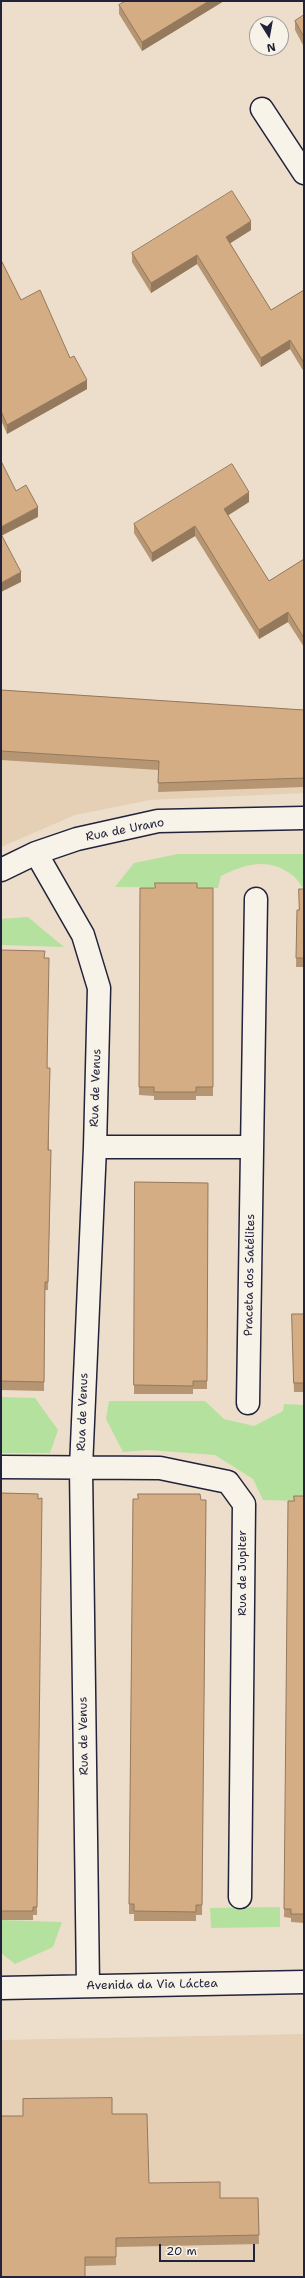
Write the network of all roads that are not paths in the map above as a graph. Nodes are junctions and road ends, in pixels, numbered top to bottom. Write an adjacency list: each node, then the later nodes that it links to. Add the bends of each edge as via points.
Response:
1 (262, 109): 2 (street)
2 (304, 173)
3 (304, 818): 4 (street, Rua de Urano, via 158,821 77,839)
4 (36, 854): 5 (street, Rua de Urano); 7 (street, Rua de Venus, via 83,935 99,988)
5 (1, 870)
6 (256, 899): 8 (street, Praceta dos Satélites)
7 (95, 1147): 8 (street); 11 (street, Rua de Venus)
8 (251, 1147): 9 (street, Praceta dos Satélites)
9 (248, 1403)
10 (1, 1467): 11 (street, Rua de Jupiter)
11 (81, 1468): 12 (street, Rua de Jupiter, via 160,1468 228,1482 244,1504); 14 (street, Rua de Venus)
12 (240, 1897)
13 (304, 1982): 14 (street, Avenida da Via Láctea)
14 (88, 1986): 15 (street, Avenida da Via Láctea)
15 (1, 1988)

